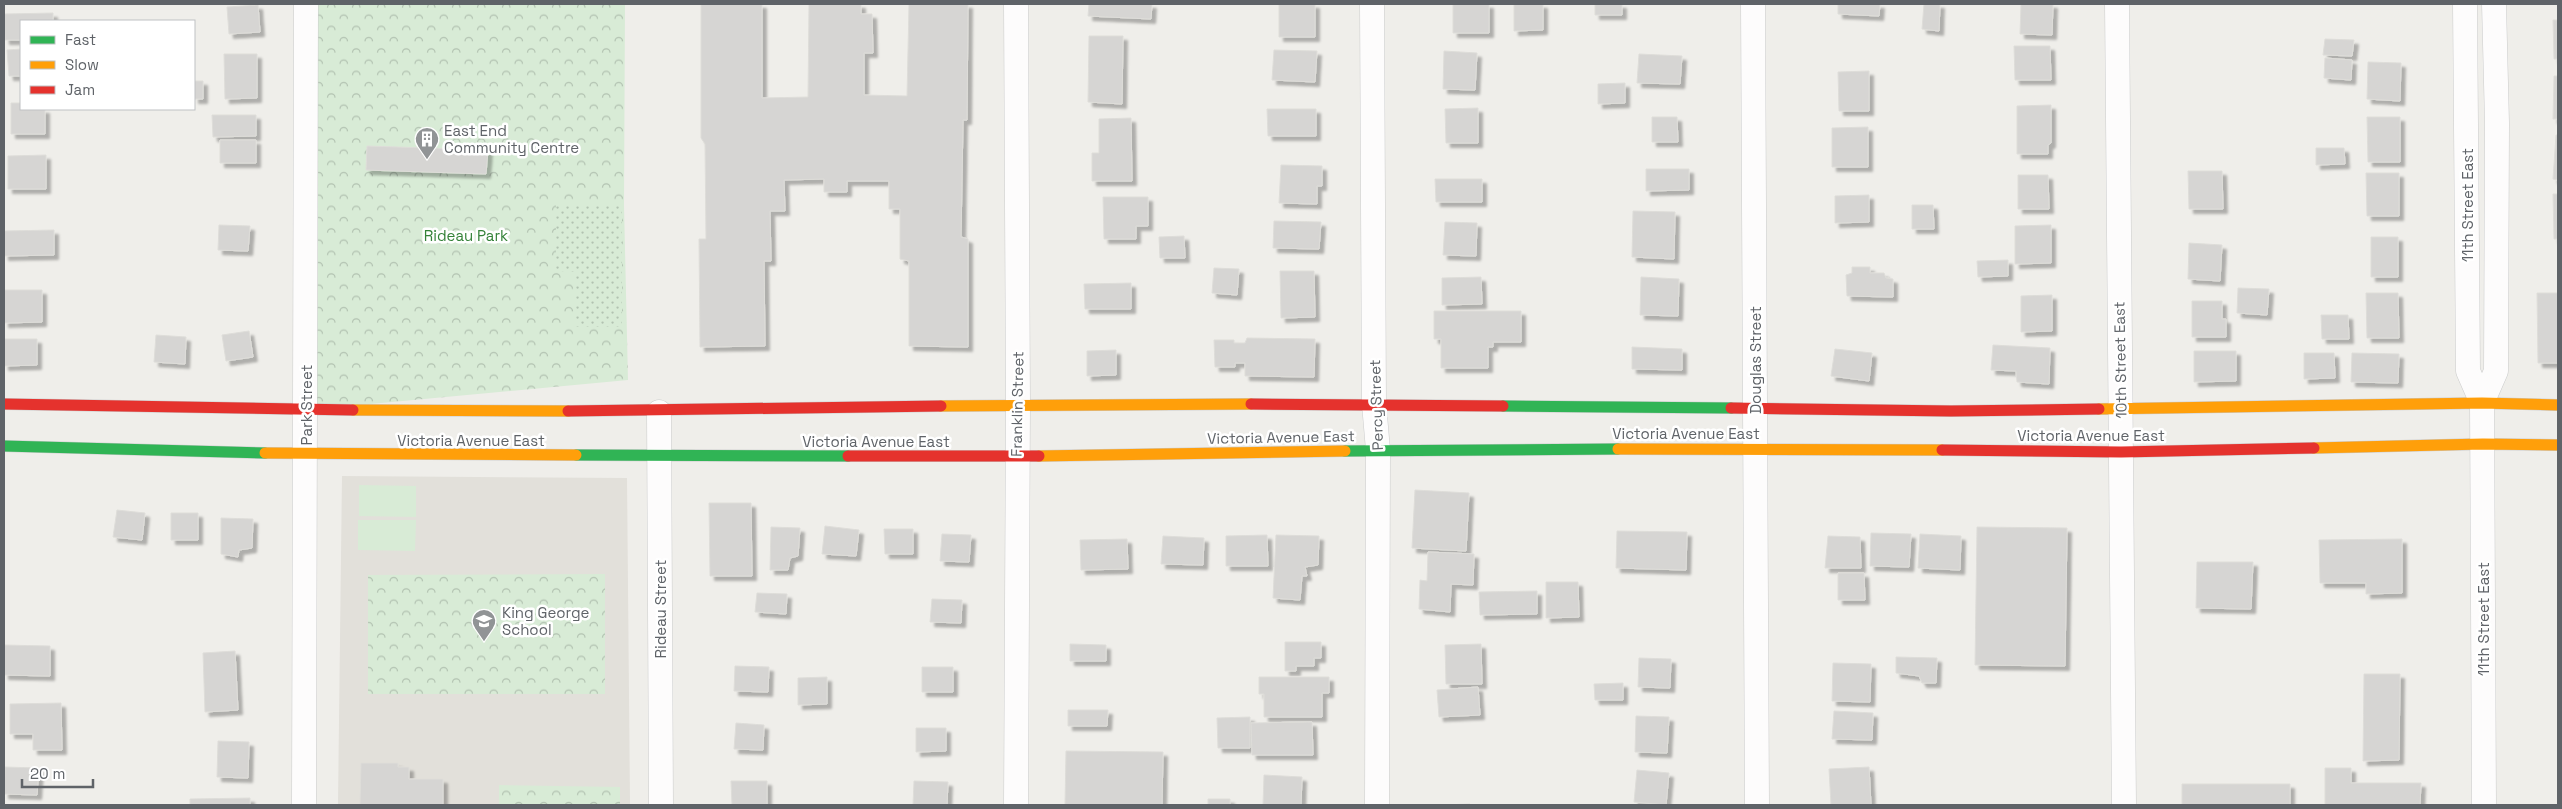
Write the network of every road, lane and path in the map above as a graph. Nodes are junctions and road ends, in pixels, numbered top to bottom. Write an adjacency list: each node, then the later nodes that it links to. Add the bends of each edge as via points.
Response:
1 (306, 4): 14 (street, Park Street)
2 (1016, 4): 11 (street, Franklin Street)
3 (1372, 4): 10 (street, Percy Street)
4 (1753, 4): 15 (street, Douglas Street)
5 (2117, 4): 13 (street, 10th Street East)
6 (2465, 4): 8 (street, 11th Street East, via 2468,371)
7 (2494, 4): 8 (street, 11th Street East, via 2496,371)
8 (2482, 403): 12 (main road, Victoria Avenue East); 13 (main road, Victoria Avenue East); 17 (street, 11th Street East)
9 (4, 404): 14 (main road, Victoria Avenue East)
10 (1374, 404): 11 (main road, Victoria Avenue East); 15 (main road, Victoria Avenue East); 21 (street, Percy Street)
11 (1018, 405): 16 (main road, Victoria Avenue East); 25 (street, Franklin Street)
12 (2558, 405)
13 (2120, 408): 15 (main road, Victoria Avenue East); 22 (street, 10th Street East)
14 (306, 410): 16 (main road, Victoria Avenue East); 23 (street, Park Street)
15 (1756, 410): 20 (street, Douglas Street)
16 (659, 412): 24 (street, Rideau Street)
17 (2483, 444): 18 (main road, Victoria Avenue East); 22 (main road, Victoria Avenue East); 32 (street, 11th Street East)
18 (2558, 445)
19 (4, 446): 23 (main road, Victoria Avenue East)
20 (1756, 448): 21 (main road, Victoria Avenue East); 22 (main road, Victoria Avenue East); 30 (street, Douglas Street)
21 (1378, 450): 25 (main road, Victoria Avenue East); 29 (street, Percy Street)
22 (2121, 452): 31 (street, 10th Street East)
23 (306, 454): 24 (main road, Victoria Avenue East); 26 (street, Park Street)
24 (660, 456): 25 (main road, Victoria Avenue East); 27 (street, Rideau Street)
25 (1016, 456): 28 (street, Franklin Street)
26 (304, 805)
27 (661, 805)
28 (1016, 805)
29 (1378, 805)
30 (1757, 805)
31 (2124, 805)
32 (2484, 805)

